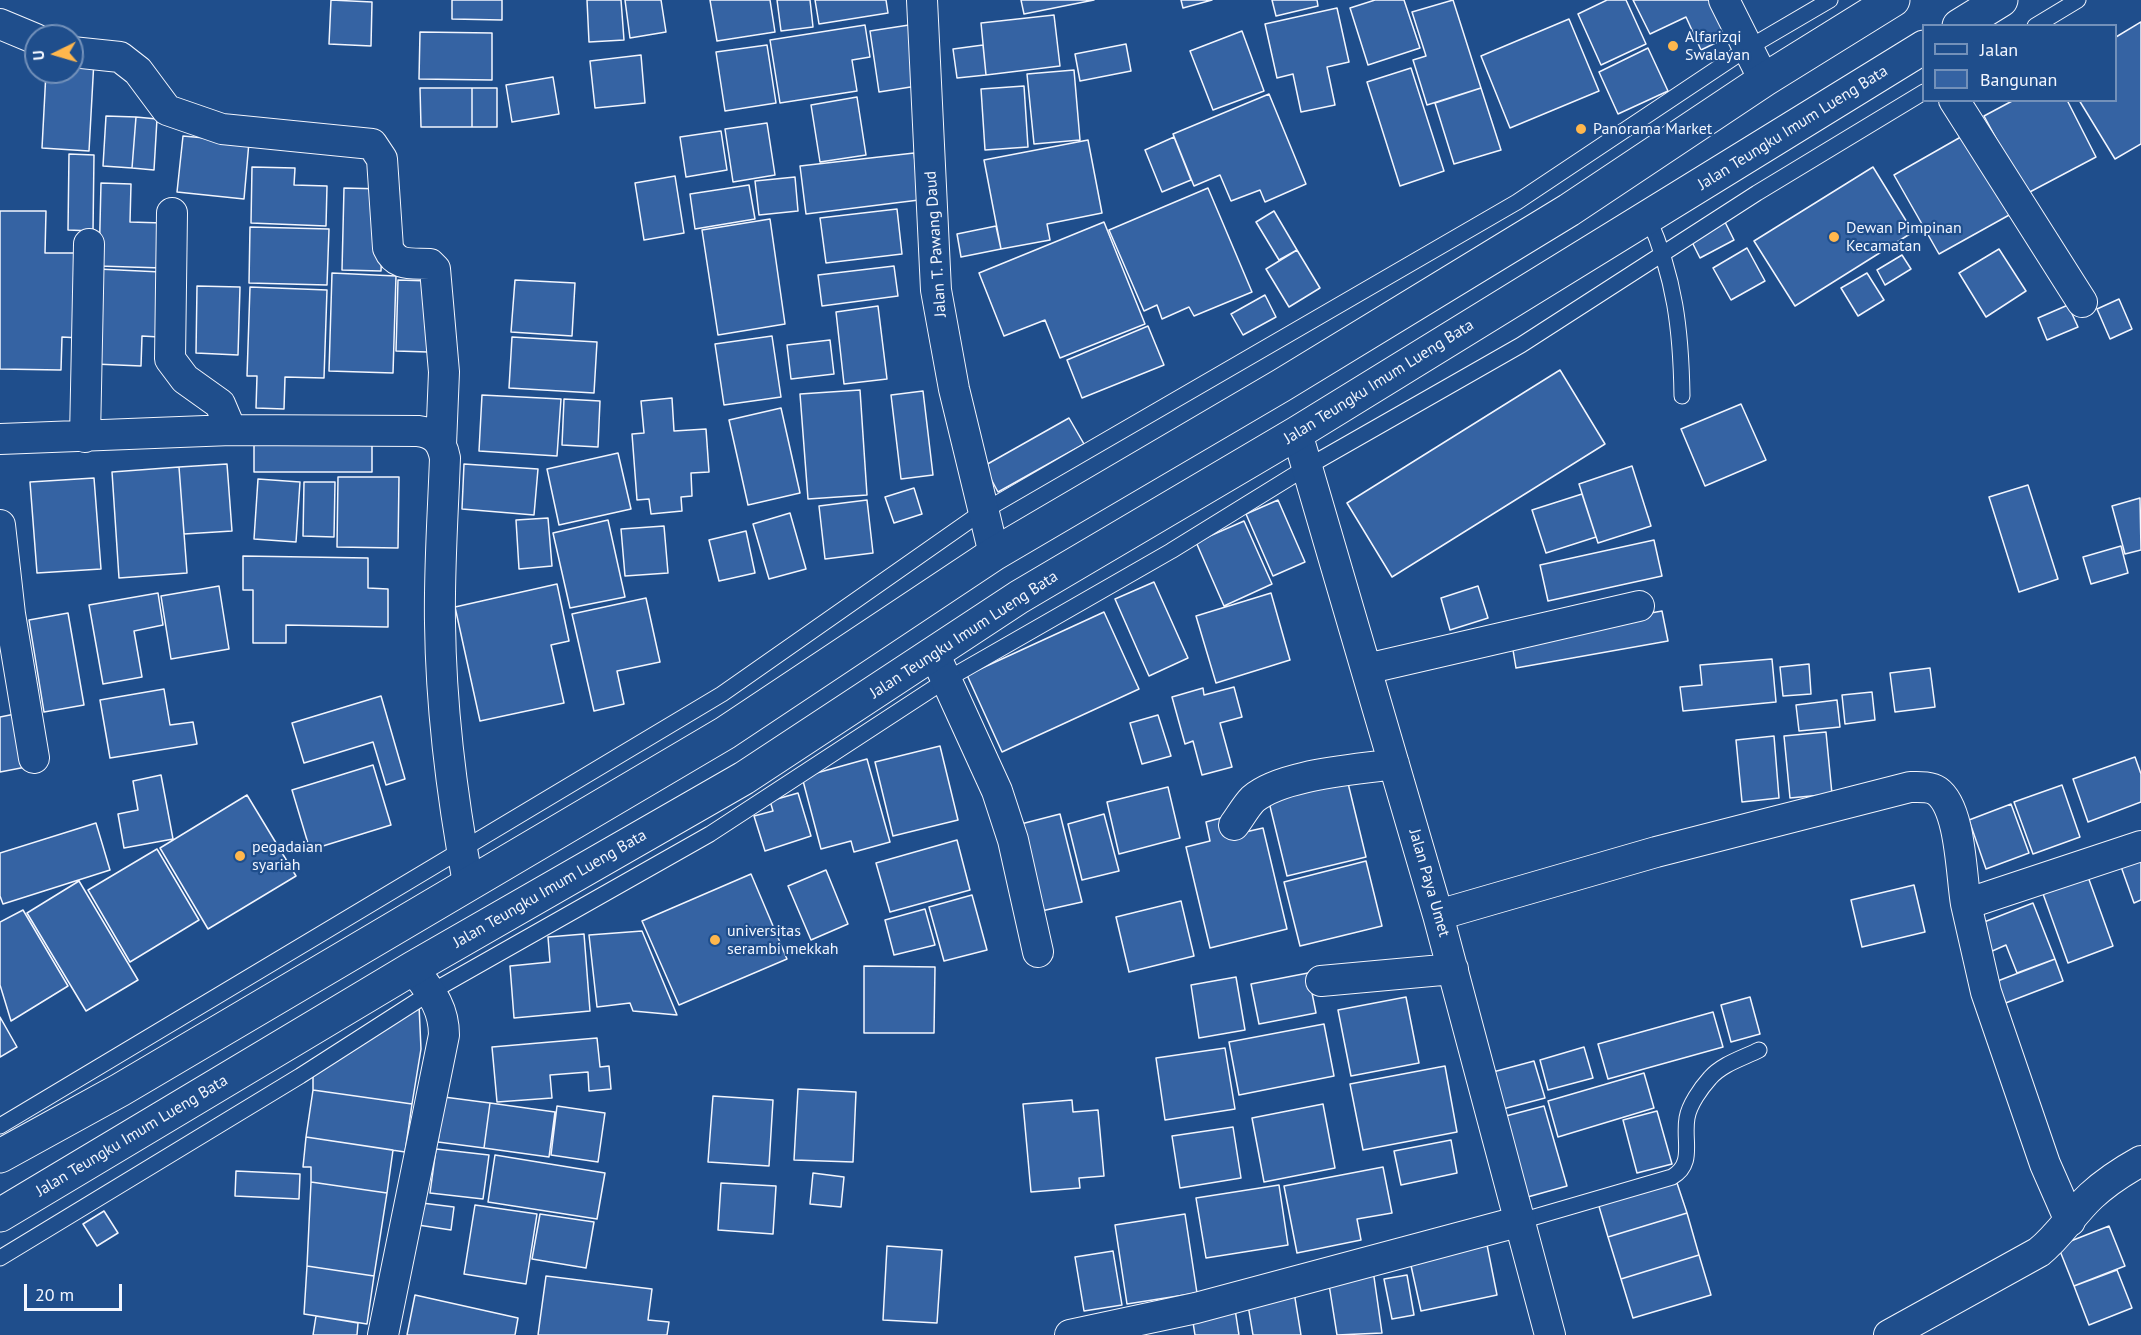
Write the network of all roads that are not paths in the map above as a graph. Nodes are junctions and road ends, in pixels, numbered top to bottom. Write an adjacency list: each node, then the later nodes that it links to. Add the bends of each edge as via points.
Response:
1 (922, 0): 29 (street, Jalan T. Pawang Daud, via 936,290)
2 (1724, 0): 11 (street)
3 (1830, 0): 11 (lane)
4 (1893, 0): 14 (highway)
5 (2001, 0): 8 (highway)
6 (2078, 0): 9 (lane)
7 (0, 24): 10 (street)
8 (1962, 24)
9 (2038, 24)
10 (24, 34)
11 (1748, 48): 14 (street); 29 (lane, via 1517,202)
12 (1922, 50): 18 (highway, Jalan Teungku Imum Lueng Bata)
13 (84, 53): 27 (street, via 120,57 138,71 167,110 222,129 372,144 382,159 388,248 392,257 400,263 430,264 435,269 444,372)
14 (1764, 80): 31 (highway, via 1569,210)
15 (1922, 93): 20 (lane)
16 (1955, 102): 21 (street)
17 (171, 213): 23 (street, via 170,359 185,379 220,404)
18 (1648, 217): 20 (lane); 24 (highway, Jalan Teungku Imum Lueng Bata)
19 (89, 244): 25 (street)
20 (1664, 253): 22 (lane, via 1677,308); 28 (lane, via 1521,345)
21 (2082, 302)
22 (1682, 396)
23 (231, 430): 25 (street); 27 (street, via 418,431 428,432)
24 (1297, 433): 28 (street, Jalan Paya Umet); 33 (highway, Jalan Teungku Imum Lueng Bata, via 1019,597)
25 (85, 437): 26 (street)
26 (0, 439)
27 (441, 445): 41 (street, via 445,458 440,622 443,716)
28 (1307, 467): 33 (lane, via 1171,551); 34 (street, Jalan Paya Umet)
29 (982, 512): 31 (street, Jalan T. Pawang Daud); 41 (lane)
30 (0, 525): 36 (street)
31 (994, 554): 35 (highway)
32 (1639, 606): 34 (street)
33 (940, 666): 38 (highway, Jalan Teungku Imum Lueng Bata); 44 (street, via 998,791); 46 (lane, via 710,834)
34 (1366, 669): 37 (street, Jalan Paya Umet)
35 (725, 733): 38 (highway); 41 (highway)
36 (34, 758)
37 (1394, 764): 39 (street, via 1305,777 1280,785 1254,799); 43 (street, Jalan Paya Umet)
38 (744, 778): 46 (highway, Jalan Teungku Imum Lueng Bata)
39 (1234, 825)
40 (2141, 846): 42 (street)
41 (465, 867): 49 (lane); 50 (highway, via 120,1090)
42 (1966, 904): 43 (street, via 1953,814 1936,790 1923,786 1656,852); 54 (street, via 1986,992 2045,1164)
43 (1438, 915): 45 (street, Jalan Paya Umet)
44 (1038, 952)
45 (1453, 969): 47 (street); 53 (street, Jalan Paya Umet)
46 (422, 980): 52 (highway, Jalan Teungku Imum Lueng Bata); 55 (lane, via 290,1082); 56 (street, via 438,1002 444,1035)
47 (1321, 981)
48 (1759, 1050): 53 (lane, via 1711,1076 1701,1090 1687,1116 1687,1163 1682,1171)
49 (0, 1126)
50 (0, 1156)
51 (2141, 1161): 54 (street, via 2089,1197)
52 (0, 1215)
53 (1521, 1221): 57 (street, via 1196,1308); 58 (street, Jalan Paya Umet)
54 (2070, 1221): 59 (street, via 2039,1252)
55 (0, 1258)
56 (382, 1335)
57 (1070, 1335)
58 (1550, 1335)
59 (1889, 1335)

